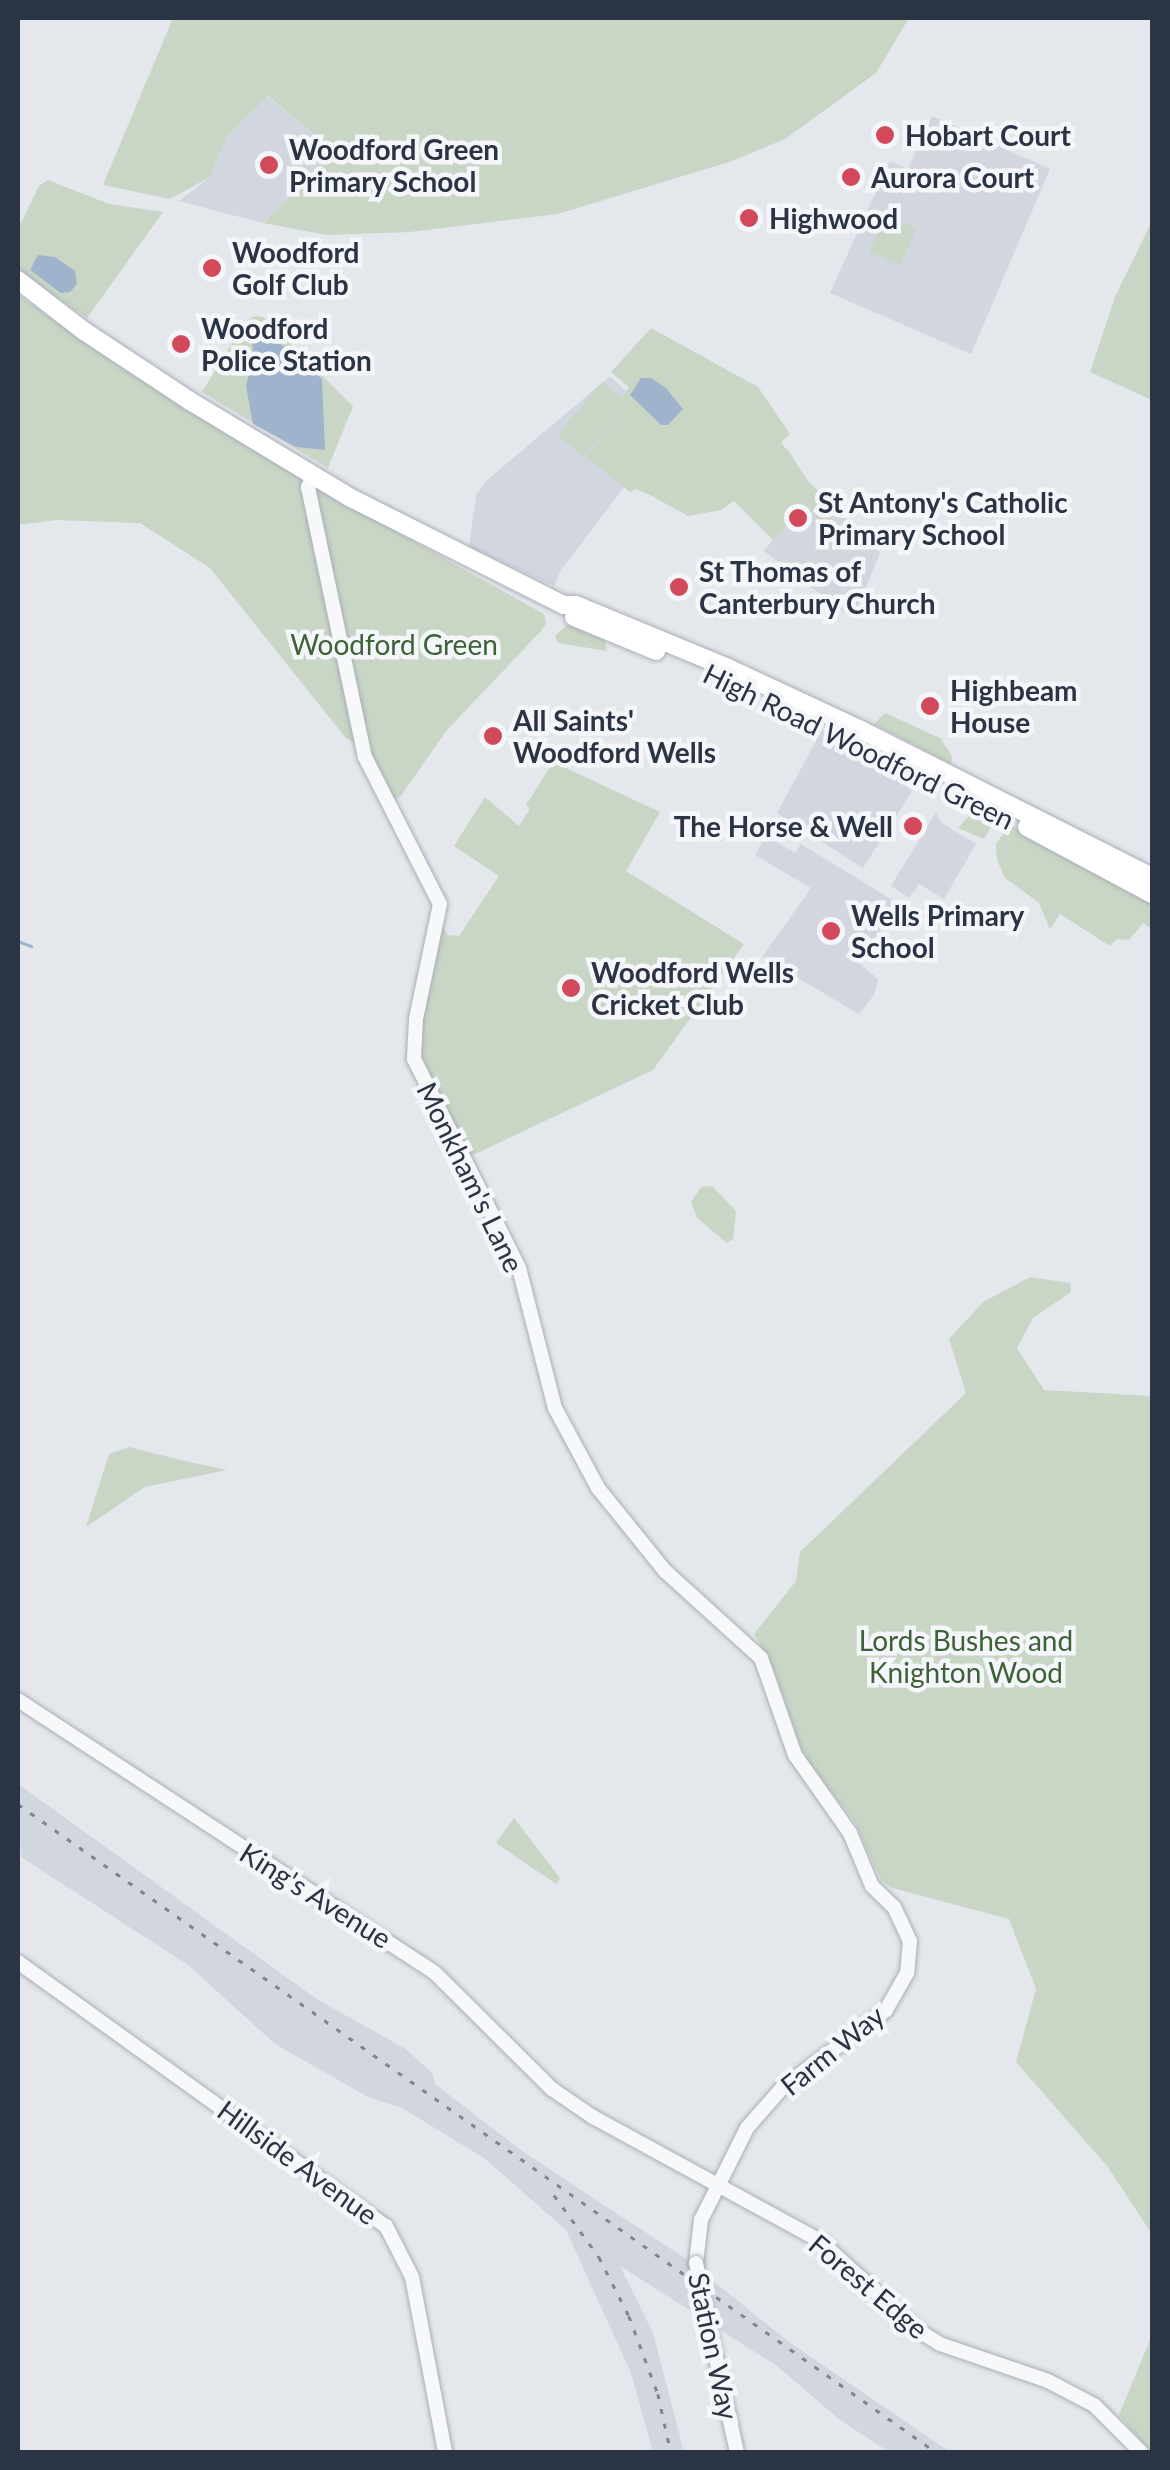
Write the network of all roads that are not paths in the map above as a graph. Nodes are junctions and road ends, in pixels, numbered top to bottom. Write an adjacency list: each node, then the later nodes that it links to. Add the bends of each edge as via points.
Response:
1 (18, 280): 2 (main road, High Road Woodford Green, via 84,331)
2 (314, 477): 3 (main road, High Road Woodford Green); 7 (street, Monkham's Lane, via 308,487 364,757 440,904 414,1059 519,1268 555,1408 598,1488 665,1571 760,1658 795,1755 850,1832 872,1886)
3 (564, 605): 4 (main road, High Road Woodford Green, via 780,692); 5 (main road, High Road Woodford Green, via 573,616 864,743)
4 (1152, 876)
5 (1152, 894)
6 (18, 1700): 9 (street, King's Avenue, via 418,1961 461,1995 552,2090)
7 (894, 1907): 10 (street, Farm Way, via 910,1941 902,1986 860,2033 782,2088 747,2128)
8 (18, 1962): 11 (street, Hillside Avenue, via 386,2226 412,2277)
9 (593, 2118): 10 (street, Forest Edge)
10 (718, 2184): 12 (street, Station Way, bridge, via 701,2220 696,2264); 13 (street, Forest Edge, via 820,2241 940,2344 1072,2392)
11 (445, 2452)
12 (736, 2452)
13 (1141, 2452)

